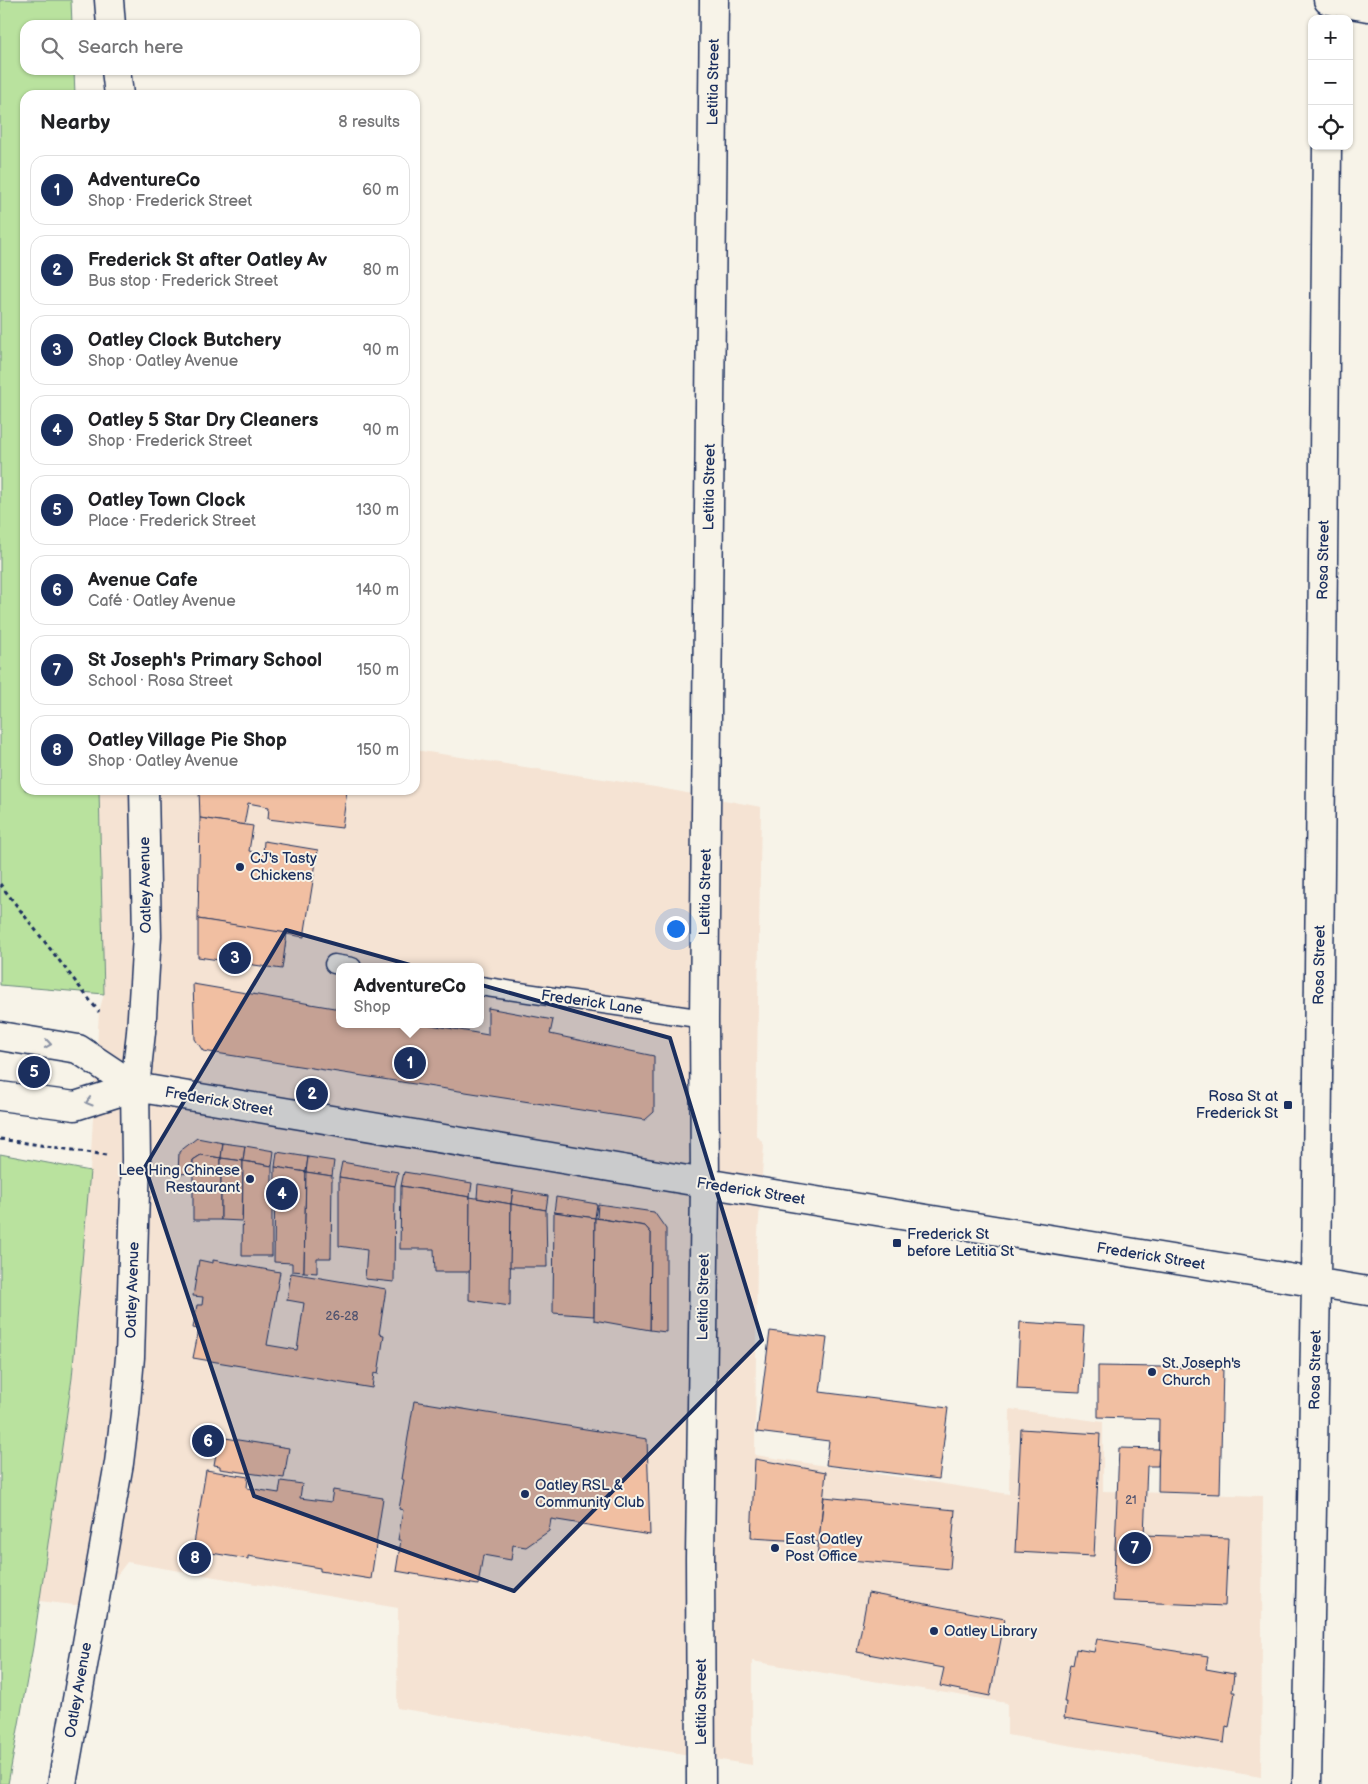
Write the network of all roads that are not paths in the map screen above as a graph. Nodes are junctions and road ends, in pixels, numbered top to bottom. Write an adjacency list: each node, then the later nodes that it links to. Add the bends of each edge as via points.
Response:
1 (109, 0): 6 (street)
2 (714, 0): 12 (street, Letitia Street)
3 (1328, 0): 4 (street); 5 (street)
4 (1368, 7)
5 (1328, 15)
6 (111, 20)
7 (117, 75): 8 (street)
8 (118, 90)
9 (1327, 150): 17 (street, Rosa Street)
10 (144, 795): 14 (street, Oatley Avenue, via 146,936)
11 (484, 987): 12 (lane, Frederick Lane)
12 (704, 1019): 16 (street, Letitia Street)
13 (0, 1036): 14 (street, Frederick Street, one-way to 14, via 78,1049)
14 (135, 1087): 15 (street, Frederick Street, one-way to 15, via 76,1106); 16 (street, Frederick Street); 19 (street, Oatley Avenue, via 130,1357 125,1414)
15 (0, 1096)
16 (705, 1183): 17 (street, Frederick Street); 20 (street, Letitia Street, via 700,1558)
17 (1316, 1283): 18 (street, Frederick Street); 21 (street, Rosa Street)
18 (1368, 1291)
19 (62, 1784)
20 (701, 1784)
21 (1306, 1784)

